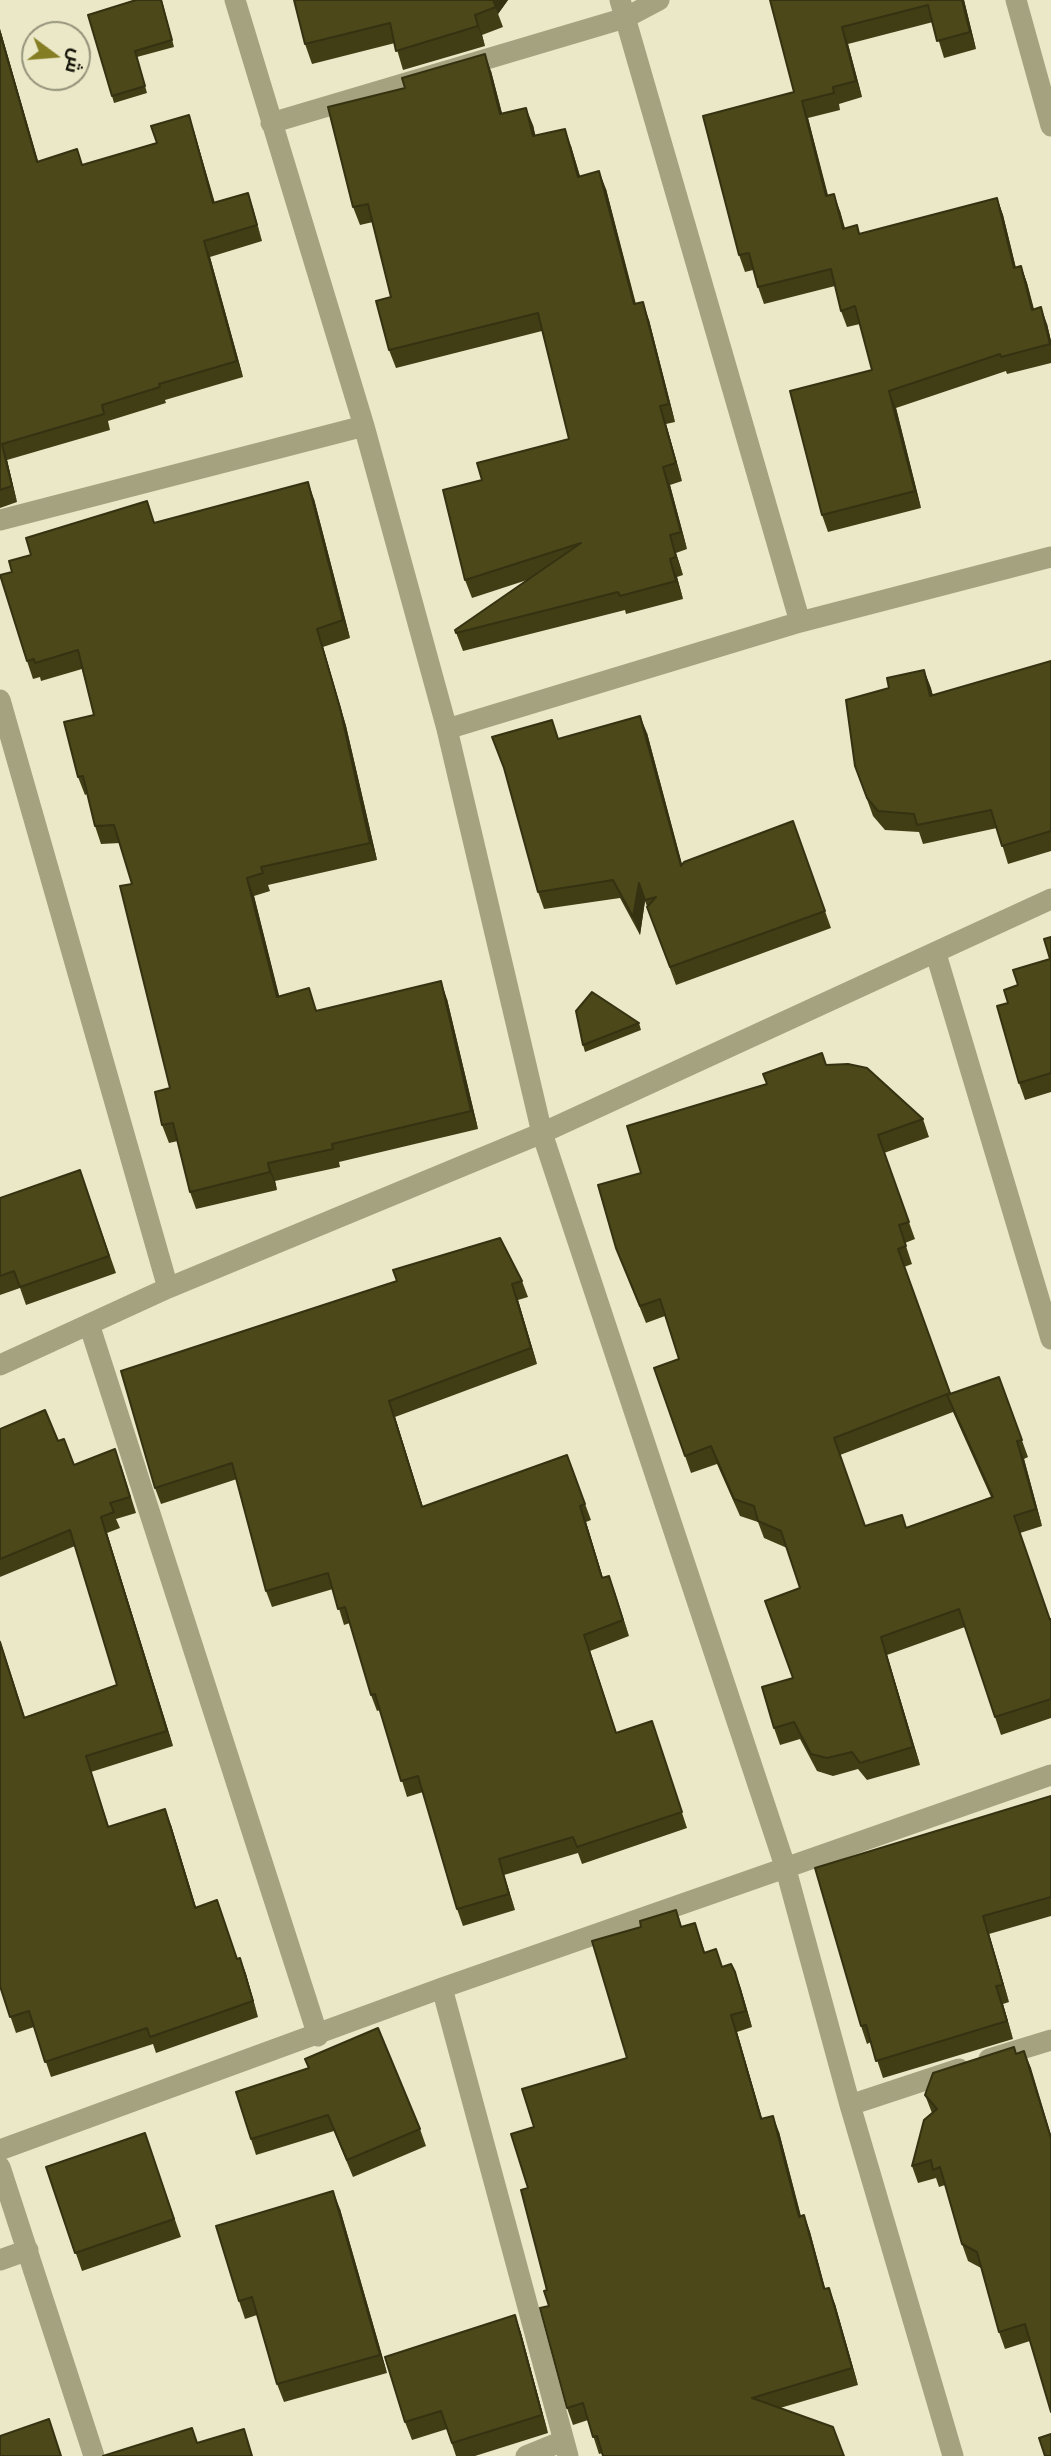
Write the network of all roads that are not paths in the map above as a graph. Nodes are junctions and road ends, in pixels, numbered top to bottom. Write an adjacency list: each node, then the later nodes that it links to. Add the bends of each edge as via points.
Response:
1 (234, 0): 5 (street)
2 (659, 0): 4 (street)
3 (1016, 0): 6 (street)
4 (622, 9): 5 (street); 10 (street)
5 (271, 123): 7 (street)
6 (1051, 126)
7 (364, 426): 8 (street); 12 (street)
8 (0, 520)
9 (1051, 557): 10 (street)
10 (800, 622): 12 (street)
11 (0, 700): 16 (street)
12 (447, 729): 15 (street)
13 (1051, 899): 14 (street)
14 (936, 954): 15 (street); 17 (street)
15 (542, 1133): 16 (street); 22 (street)
16 (168, 1288): 18 (street)
17 (1043, 1292): 19 (street)
18 (89, 1324): 20 (street); 24 (street)
19 (1051, 1339)
20 (0, 1365)
21 (1051, 1775): 22 (street)
22 (785, 1866): 23 (street); 26 (street)
23 (442, 1988): 24 (street); 31 (street)
24 (318, 2036): 27 (street)
25 (1051, 2040): 26 (street)
26 (850, 2105): 34 (street)
27 (0, 2150)
28 (0, 2167): 29 (street)
29 (28, 2250): 30 (street); 32 (street)
30 (0, 2260)
31 (566, 2448): 33 (street)
32 (94, 2456)
33 (526, 2456)
34 (953, 2456)

